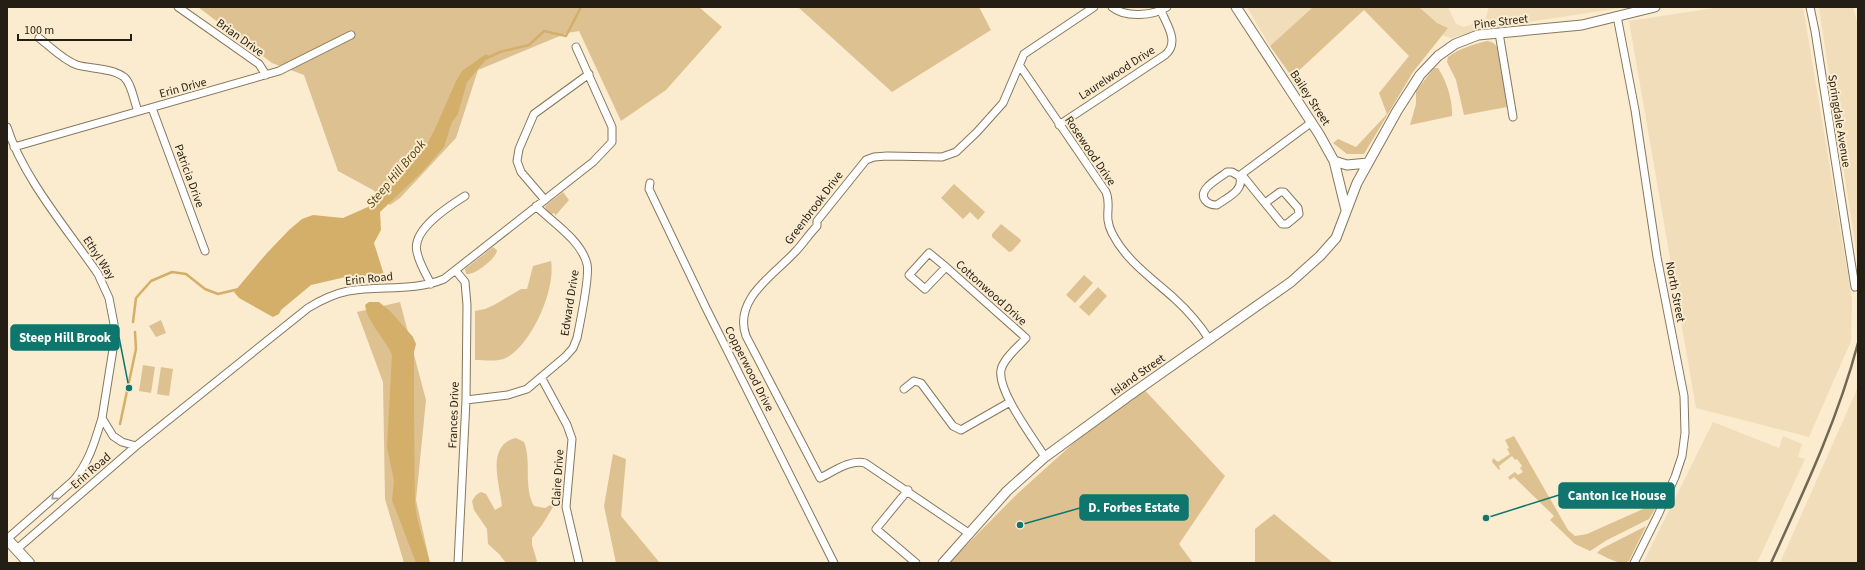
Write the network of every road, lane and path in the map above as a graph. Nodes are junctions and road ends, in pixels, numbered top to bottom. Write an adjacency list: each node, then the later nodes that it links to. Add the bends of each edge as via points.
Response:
1 (178, 7): 15 (street, Brian Drive, via 259,64)
2 (1094, 7): 13 (street, Greenbrook Drive, via 1026,53)
3 (1112, 7): 7 (street, via 1120,13 1130,14)
4 (1236, 7): 19 (street, Bailey Street)
5 (1655, 7): 8 (street, Pine Street)
6 (1810, 7): 36 (street, Springdale Avenue)
7 (1164, 9): 20 (street, Laurelwood Drive, via 1172,38 1172,47 1168,53)
8 (1617, 16): 9 (street, Pine Street, via 1582,25); 55 (street, North Street, via 1686,416 1678,470)
9 (1499, 33): 18 (street); 24 (street, Pine Street, via 1478,35 1455,44 1438,56 1416,81)
10 (351, 35): 15 (street, Erin Drive, via 293,66)
11 (39, 38): 17 (street, via 68,61 124,77)
12 (576, 47): 14 (street, Erin Road)
13 (1020, 66): 20 (street, Rosewood Drive); 45 (street, Greenbrook Drive, via 1001,107 956,152 942,157 887,156 866,160 795,252 760,285 744,314 746,336 820,478 859,461)
14 (589, 74): 28 (street, Erin Road, via 611,121 612,142 593,162); 28 (street, via 534,114 519,149 517,161 521,172)
15 (266, 75): 16 (street, Erin Drive)
16 (152, 108): 17 (street, Erin Drive); 32 (street, Patricia Drive)
17 (138, 112): 22 (street, Erin Drive)
18 (1513, 117)
19 (1312, 122): 23 (street, Bailey Street); 25 (street)
20 (1059, 125): 37 (street, Rosewood Drive, via 1106,192 1107,221 1122,250 1181,305)
21 (7, 127): 22 (street, Ethyl Way)
22 (14, 147): 42 (street, Ethyl Way, via 26,170 98,274 109,298 114,316 114,333)
23 (1334, 161): 24 (street, via 1347,165); 31 (street, Bailey Street)
24 (1368, 163): 31 (street, Pine Street)
25 (1241, 176): 25 (street, via 1240,188 1217,205 1205,200 1205,189 1227,172); 29 (street)
26 (650, 183): 52 (street, Copperwood Drive, via 649,189 686,267)
27 (465, 196): 35 (street, via 447,207 421,232 418,239 417,252)
28 (545, 200): 30 (street, Erin Road)
29 (1265, 203): 29 (street, via 1283,224 1287,224 1299,214 1298,208 1284,192 1280,192)
30 (536, 206): 34 (street, Erin Road); 38 (street, Edward Drive, via 574,242 587,267 576,342 565,357)
31 (1346, 210): 37 (street, Island Street, via 1336,238 1320,256 1291,282)
32 (205, 251)
33 (946, 267): 33 (street, Cottonwood Drive, via 929,253 909,275 925,289); 41 (street, Cottonwood Drive, via 1026,338 1003,364 1001,371)
34 (456, 271): 35 (street, Erin Road, via 444,280); 40 (street, Frances Drive, via 465,282 466,288)
35 (431, 284): 43 (street, Erin Road, via 348,291 317,302)
36 (1855, 287)
37 (1209, 339): 44 (street, Island Street)
38 (541, 378): 40 (street, Edward Drive, via 527,389 515,393); 51 (street, Claire Drive, via 572,439 566,507)
39 (904, 389): 41 (street, via 914,381 921,383 953,426 961,430)
40 (466, 400): 50 (street, Frances Drive)
41 (1010, 402): 44 (street, Cottonwood Drive)
42 (102, 418): 43 (street, via 113,436); 47 (street, Ethyl Way, one-way to 47, via 91,452 80,473)
43 (136, 446): 48 (street, Erin Road)
44 (1046, 457): 46 (street, Island Street, via 1007,491)
45 (908, 490): 46 (street, Greenbrook Drive); 53 (street, via 876,529)
46 (970, 534): 54 (street, Island Street)
47 (7, 539): 48 (main road)
48 (17, 550): 49 (main road)
49 (29, 563)
50 (458, 563)
51 (579, 563)
52 (834, 563)
53 (916, 563)
54 (943, 563)
55 (1634, 563)

